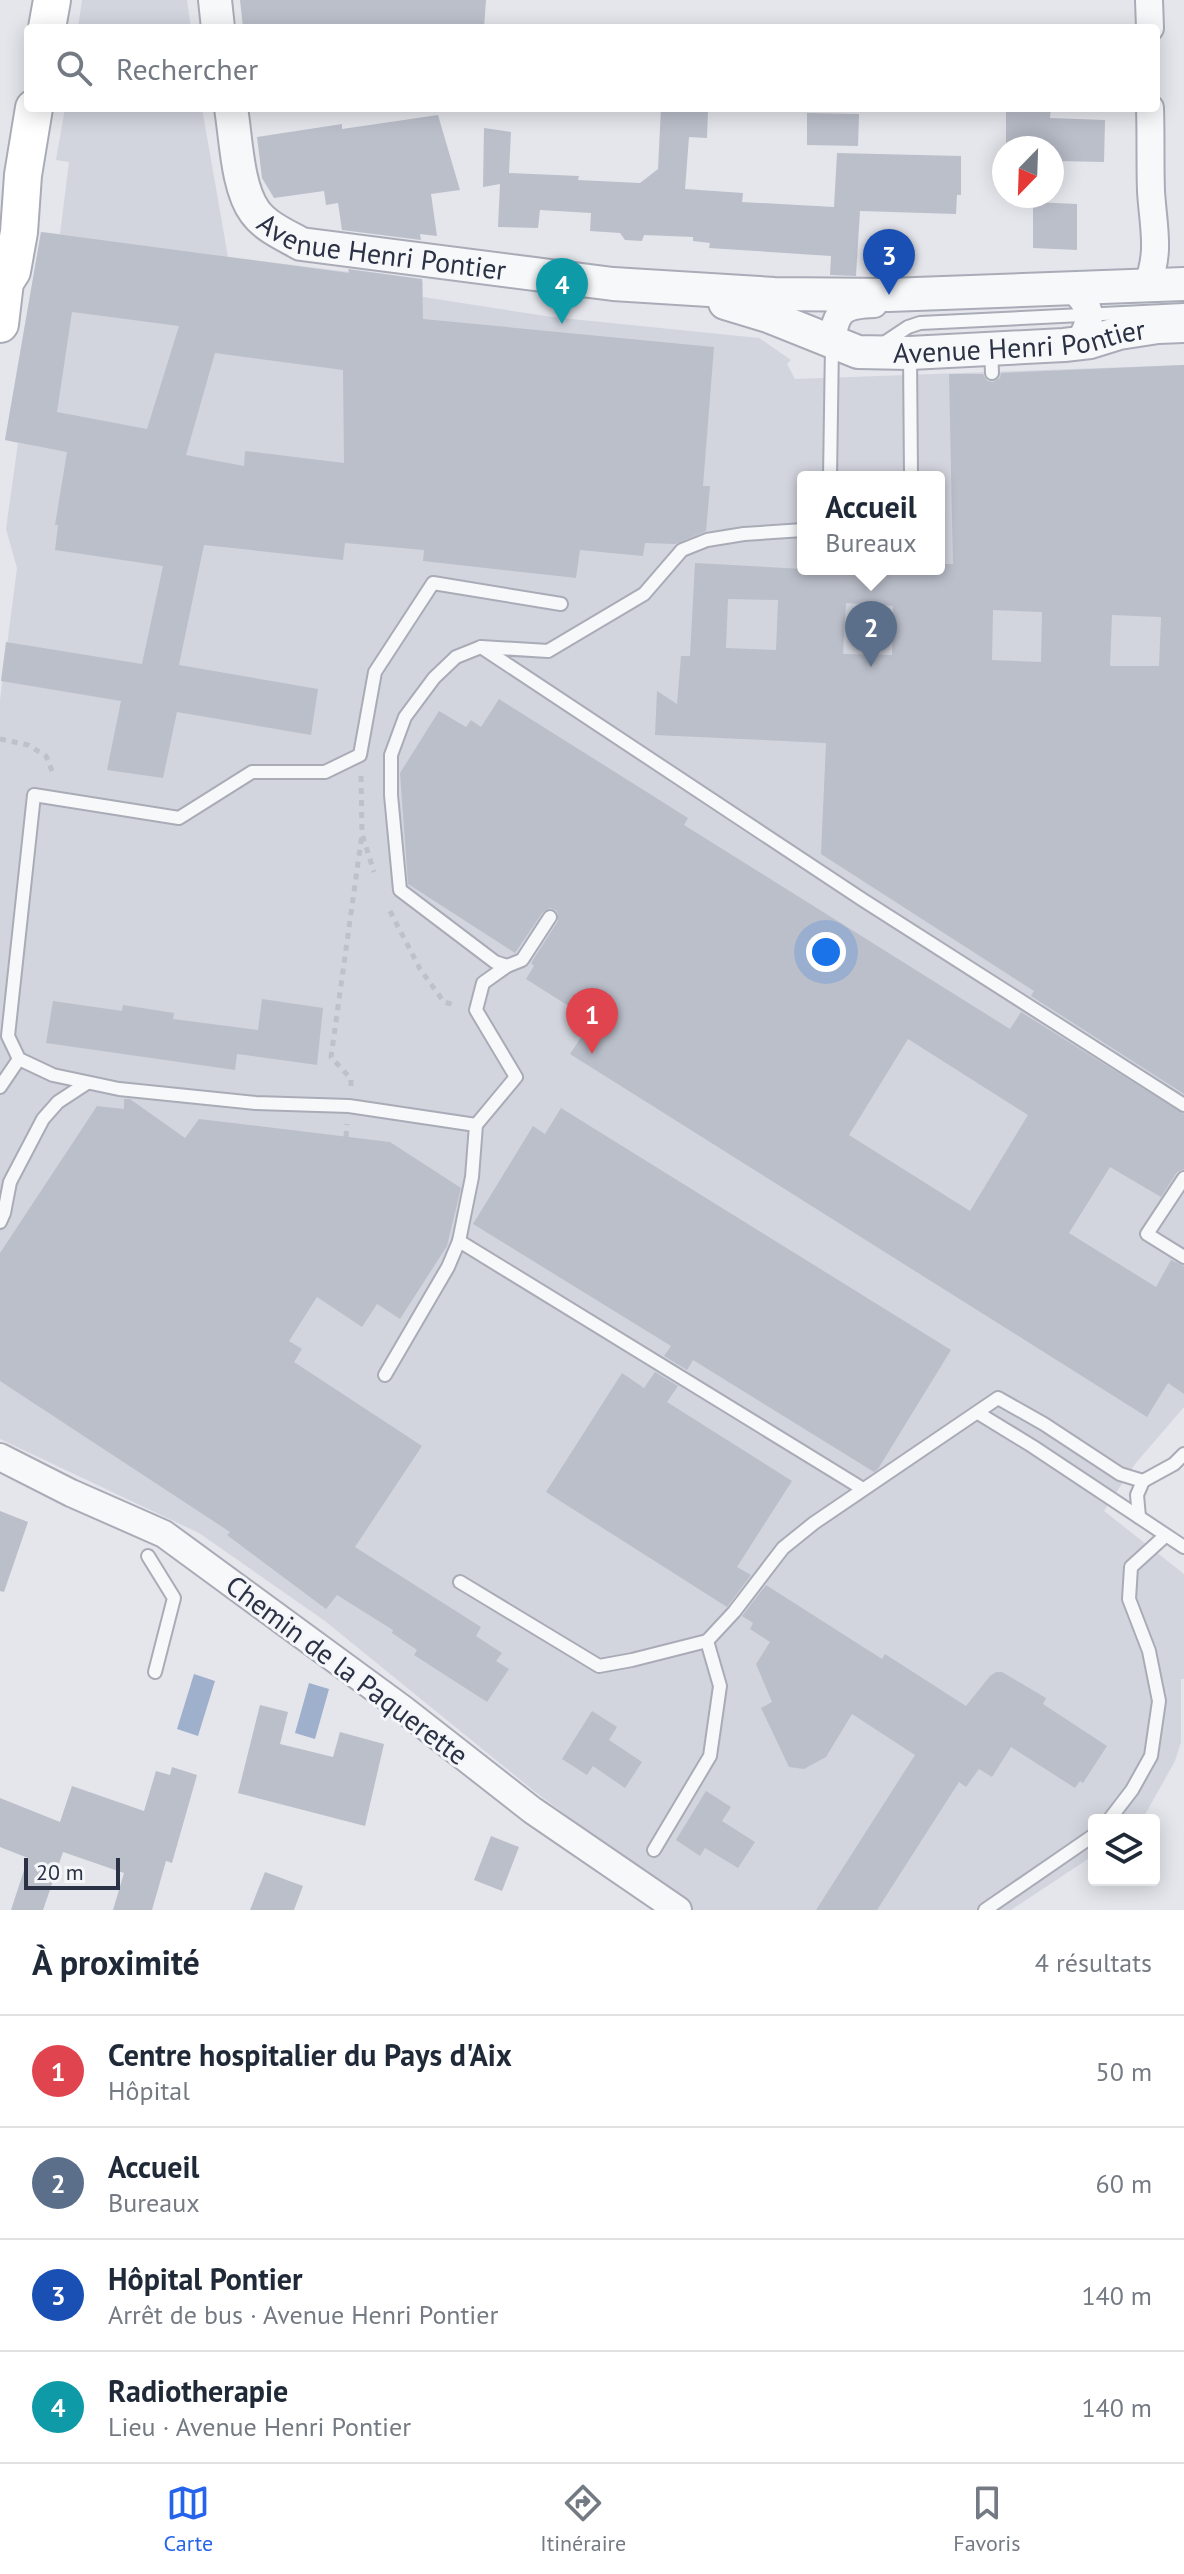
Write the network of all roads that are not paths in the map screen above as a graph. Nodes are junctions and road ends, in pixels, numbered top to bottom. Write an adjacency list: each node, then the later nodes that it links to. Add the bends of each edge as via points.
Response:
1 (52, 0): 4 (main road)
2 (215, 0): 5 (street)
3 (1149, 0): 6 (street)
4 (48, 24)
5 (218, 24)
6 (1150, 24)
7 (33, 112): 10 (main road)
8 (232, 112): 15 (street, Avenue Henri Pontier, via 245,194 255,213 301,244)
9 (1150, 112): 13 (street, via 1156,249)
10 (12, 183): 11 (main road, via 19,232 12,271)
11 (3, 279): 19 (main road)
12 (1184, 284): 13 (street, Avenue Henri Pontier)
13 (1147, 285): 14 (street, Avenue Henri Pontier)
14 (1071, 287): 16 (street, Avenue Henri Pontier); 18 (street, via 1087,302)
15 (672, 288): 16 (street, Avenue Henri Pontier, via 774,294); 22 (street, Avenue Henri Pontier)
16 (944, 292): 22 (street, via 933,304 861,304 843,310 835,318)
17 (1184, 310): 18 (lane)
18 (1089, 314): 21 (street); 22 (lane, via 920,323 875,348)
19 (0, 324)
20 (1184, 326): 21 (street, Avenue Henri Pontier)
21 (1078, 344): 23 (street, Avenue Henri Pontier, via 992,361)
22 (845, 346): 23 (street, Avenue Henri Pontier); 24 (lane)
23 (910, 353): 25 (lane)
24 (831, 471)
25 (911, 471)
26 (797, 530): 28 (lane, via 707,540 682,550 644,594 548,651)
27 (561, 604): 31 (lane, via 433,583 375,672 360,755 325,772 252,772 179,818 34,795 8,1036)
28 (481, 647): 30 (lane, via 456,657 405,717 391,755 391,795 400,890); 34 (lane)
29 (550, 917): 30 (lane, via 522,960)
30 (507, 966): 35 (lane, via 483,983 476,1010 516,1077)
31 (19, 1059): 32 (lane); 33 (lane)
32 (87, 1083): 35 (lane, via 256,1103 349,1106); 37 (lane, via 43,1119 10,1182)
33 (0, 1087)
34 (1184, 1105)
35 (476, 1125): 38 (lane)
36 (1184, 1178): 39 (lane, via 1147,1234)
37 (0, 1222)
38 (459, 1241): 40 (lane); 45 (lane)
39 (1184, 1257)
40 (385, 1375)
41 (978, 1413): 44 (lane, via 998,1398 1120,1474); 45 (lane); 46 (lane)
42 (1184, 1454): 44 (lane)
43 (0, 1457): 56 (street, Chemin de la Paquerette, via 164,1534 403,1709)
44 (1143, 1481): 46 (lane, via 1137,1495)
45 (863, 1489): 51 (lane, via 783,1548)
46 (1139, 1517): 47 (lane)
47 (1165, 1536): 48 (lane); 53 (lane, via 1131,1567 1129,1599 1149,1651 1159,1701 1151,1756)
48 (1184, 1547)
49 (148, 1556): 52 (lane, via 174,1598)
50 (460, 1582): 51 (lane, via 599,1666)
51 (707, 1641): 55 (lane, via 720,1686 710,1756)
52 (155, 1672)
53 (1114, 1814)
54 (1088, 1839): 58 (lane)
55 (654, 1850)
56 (647, 1901): 57 (street, Chemin de la Paquerette)
57 (678, 1910)
58 (985, 1910)

